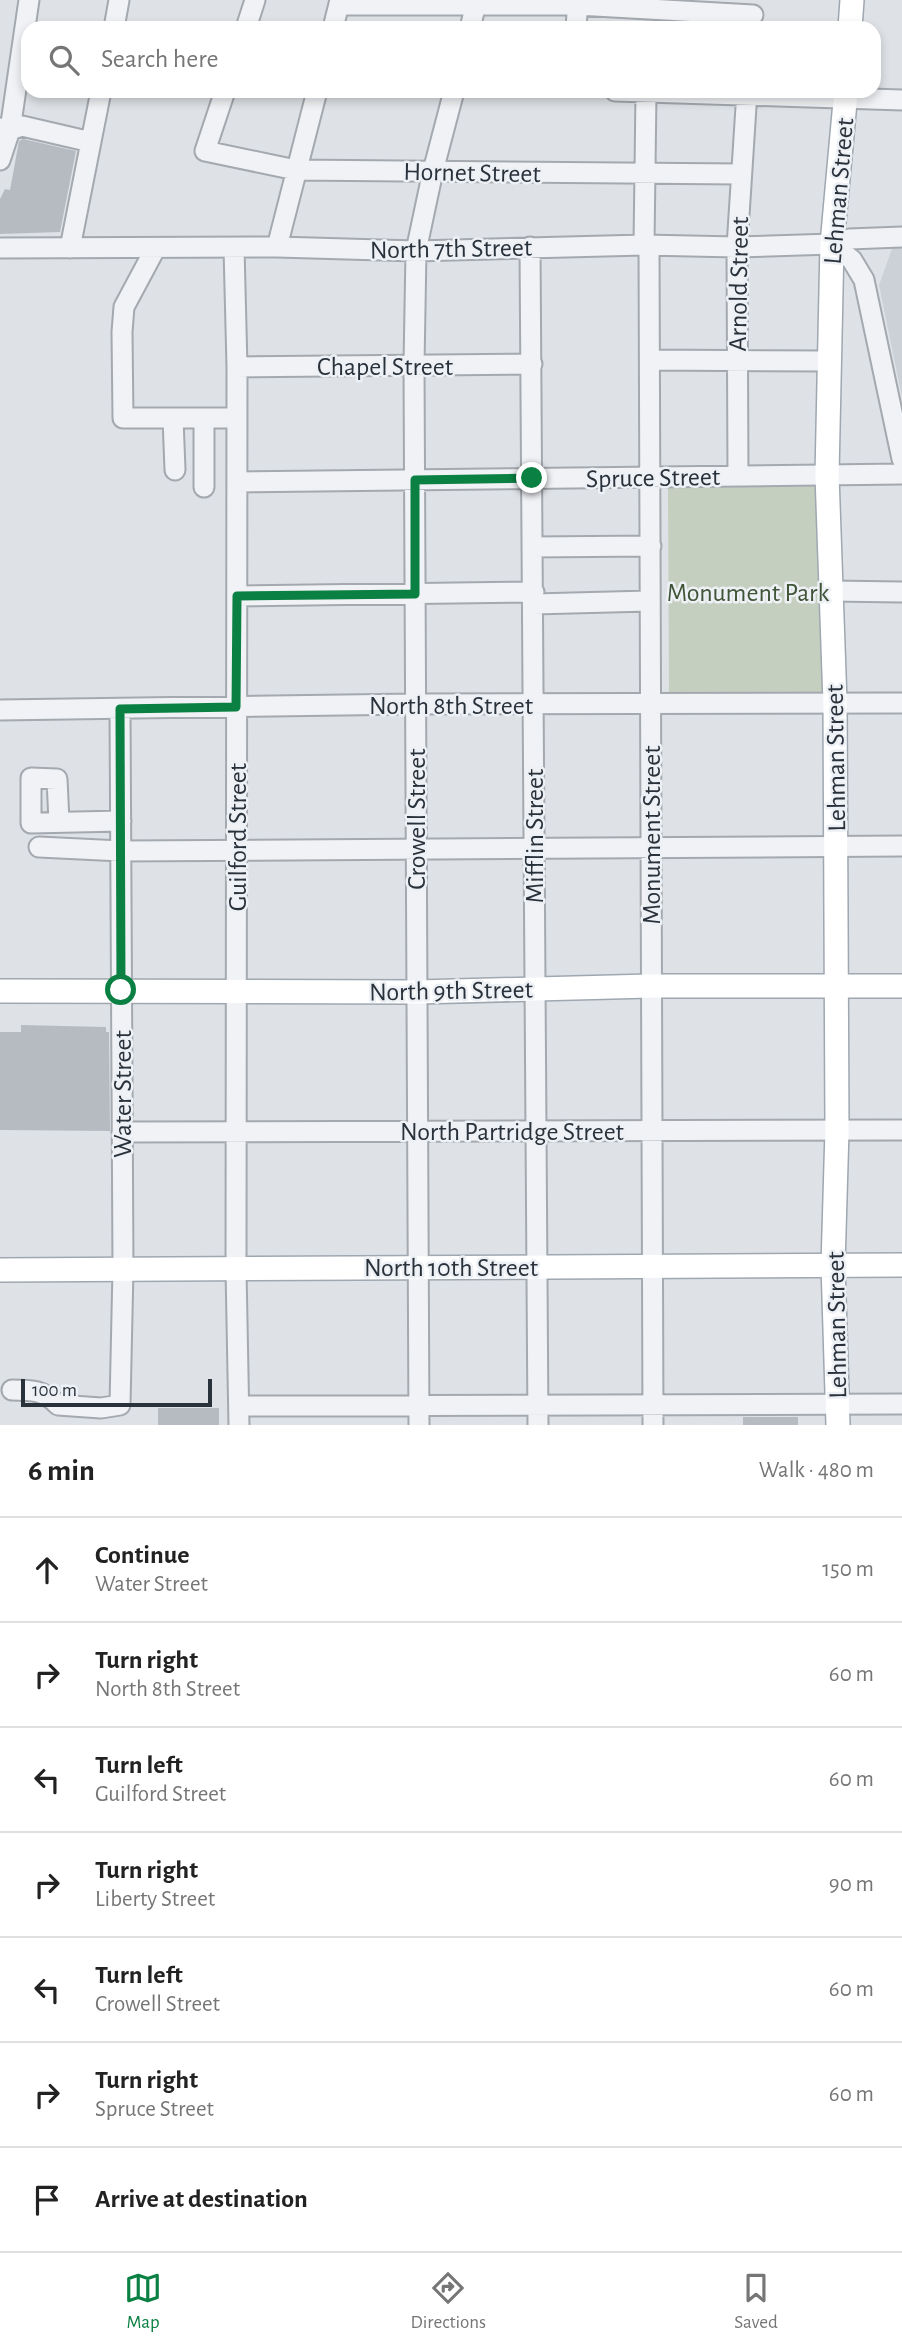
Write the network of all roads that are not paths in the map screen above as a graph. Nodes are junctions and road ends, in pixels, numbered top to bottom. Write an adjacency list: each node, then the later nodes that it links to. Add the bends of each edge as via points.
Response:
1 (29, 0): 9 (street)
2 (119, 0): 10 (street)
3 (255, 0): 11 (street)
4 (852, 0): 15 (main road)
5 (340, 3): 6 (street); 12 (street)
6 (477, 3): 7 (street); 13 (street)
7 (578, 3): 8 (street); 14 (street)
8 (753, 14)
9 (25, 21)
10 (115, 21)
11 (248, 21)
12 (335, 21)
13 (472, 21)
14 (577, 21)
15 (850, 21)
16 (21, 43): 26 (street)
17 (100, 98): 27 (street)
18 (223, 98): 29 (street, Hornet Street, via 205,150)
19 (315, 98): 29 (street)
20 (452, 98): 30 (street, Crowell Street)
21 (646, 98): 31 (street, Monument Street)
22 (747, 98): 32 (street, Arnold Street)
23 (846, 98): 34 (main road, Lehman Street)
24 (880, 98): 25 (street)
25 (902, 100)
26 (5, 129): 27 (street, via 22,126); 28 (street)
27 (91, 142): 40 (street)
28 (0, 160)
29 (296, 170): 30 (street, Hornet Street); 36 (street)
30 (433, 171): 31 (street, Hornet Street); 43 (street, Crowell Street)
31 (645, 174): 32 (street, Hornet Street); 35 (street, Monument Street)
32 (740, 174): 38 (street, Arnold Street)
33 (902, 237): 34 (street, North 7th Street)
34 (832, 244): 38 (street, North 7th Street); 46 (main road, Lehman Street); 53 (street, via 852,260 864,280)
35 (646, 245): 37 (street, North 7th Street); 38 (street, North 7th Street); 44 (street, Monument Street)
36 (278, 247): 42 (street, North 7th Street); 43 (street, North 7th Street)
37 (530, 247): 43 (street, North 7th Street); 48 (street, Mifflin Street)
38 (737, 247): 45 (street, Arnold Street)
39 (0, 248): 40 (street, North 7th Street)
40 (70, 248): 41 (street, North 7th Street)
41 (155, 248): 42 (street, North 7th Street); 50 (street, via 124,307 123,418)
42 (234, 248): 49 (street, Guilford Street)
43 (416, 251): 47 (street, Crowell Street)
44 (649, 360): 45 (street); 58 (street, Monument Street)
45 (738, 360): 46 (street); 57 (street, Arnold Street)
46 (829, 361): 56 (main road, Lehman Street)
47 (414, 365): 48 (street, Chapel Street); 49 (street, Chapel Street); 60 (street, Crowell Street)
48 (532, 365): 59 (street, Mifflin Street)
49 (237, 367): 52 (street, Guilford Street)
50 (173, 418): 51 (street); 54 (street)
51 (204, 418): 52 (street); 62 (street)
52 (237, 418): 61 (street, Guilford Street)
53 (902, 458)
54 (175, 470)
55 (902, 474): 56 (street, Spruce Street)
56 (827, 475): 57 (street, Spruce Street); 65 (main road, Lehman Street)
57 (738, 476): 58 (street, Spruce Street)
58 (650, 477): 59 (street, Spruce Street); 63 (street, Monument Street)
59 (532, 478): 60 (street, Spruce Street); 64 (street, Mifflin Street)
60 (415, 480): 61 (street, Spruce Street); 67 (street, Crowell Street)
61 (237, 482): 68 (street, Guilford Street)
62 (204, 487)
63 (651, 546): 64 (street); 70 (street, Monument Street)
64 (532, 547): 69 (street, Mifflin Street)
65 (831, 591): 66 (street); 72 (main road, Lehman Street)
66 (902, 592)
67 (415, 594): 68 (street); 69 (street); 74 (street, Crowell Street)
68 (237, 596): 76 (street, Guilford Street)
69 (534, 598): 70 (street); 75 (street, Mifflin Street)
70 (649, 601): 71 (street, Monument Street)
71 (651, 702): 72 (street, North 8th Street); 75 (street, North 8th Street); 85 (street, Monument Street)
72 (835, 702): 73 (street, North 8th Street); 83 (main road, Lehman Street)
73 (902, 703)
74 (415, 704): 75 (street, North 8th Street); 76 (street, North 8th Street); 86 (street, Crowell Street)
75 (534, 705): 84 (street, Mifflin Street)
76 (236, 707): 77 (street, North 8th Street); 88 (street, Guilford Street)
77 (120, 709): 78 (street, North 8th Street); 79 (street, Water Street)
78 (0, 710)
79 (121, 821): 80 (street); 87 (street, Water Street)
80 (58, 822)
81 (902, 846): 83 (street)
82 (39, 847): 87 (street)
83 (836, 847): 85 (street); 89 (main road, Lehman Street)
84 (535, 848): 85 (street); 86 (street); 92 (street, Mifflin Street)
85 (652, 848): 90 (street, Monument Street)
86 (416, 849): 88 (street); 96 (street, Crowell Street)
87 (121, 850): 88 (street); 93 (street, Water Street)
88 (237, 850): 94 (street, Guilford Street)
89 (836, 985): 90 (main road, North 9th Street); 91 (main road, North 9th Street); 100 (main road, Lehman Street)
90 (650, 986): 92 (main road, North 9th Street); 99 (street, Monument Street)
91 (902, 986)
92 (536, 989): 96 (main road, North 9th Street); 98 (street, Mifflin Street)
93 (121, 990): 94 (main road, North 9th Street); 95 (main road, North 9th Street); 103 (street, Water Street)
94 (237, 990): 96 (main road, North 9th Street); 101 (street, Guilford Street)
95 (0, 991)
96 (418, 992): 102 (street, Crowell Street)
97 (902, 1129): 100 (street, North Partridge Street)
98 (537, 1130): 99 (street, North Partridge Street); 102 (street, North Partridge Street); 107 (street, Mifflin Street)
99 (651, 1130): 100 (street, North Partridge Street); 108 (street, Monument Street)
100 (837, 1130): 104 (main road, Lehman Street)
101 (238, 1131): 102 (street, North Partridge Street); 103 (street, North Partridge Street); 111 (street, Guilford Street)
102 (417, 1131): 106 (street, Crowell Street)
103 (122, 1132): 109 (street, Water Street)
104 (833, 1265): 105 (main road, North 10th Street); 108 (main road, North 10th Street); 118 (main road, Lehman Street)
105 (902, 1265)
106 (418, 1266): 107 (main road, North 10th Street); 111 (main road, North 10th Street); 115 (street, Crowell Street)
107 (537, 1266): 108 (main road, North 10th Street); 116 (street, Mifflin Street)
108 (652, 1267): 114 (street, Monument Street)
109 (123, 1269): 110 (main road, North 10th Street); 111 (main road, North 10th Street); 112 (street, Water Street, via 120,1405 58,1405 48,1394)
110 (0, 1270)
111 (236, 1270): 119 (street, Guilford Street)
112 (12, 1390)
113 (902, 1404): 118 (street)
114 (653, 1405): 116 (street); 117 (street); 121 (street, Monument Street)
115 (419, 1415): 116 (street); 120 (street)
116 (538, 1415)
117 (740, 1415): 118 (street)
118 (838, 1415)
119 (239, 1416): 120 (street)
120 (362, 1416)
121 (653, 1425)

